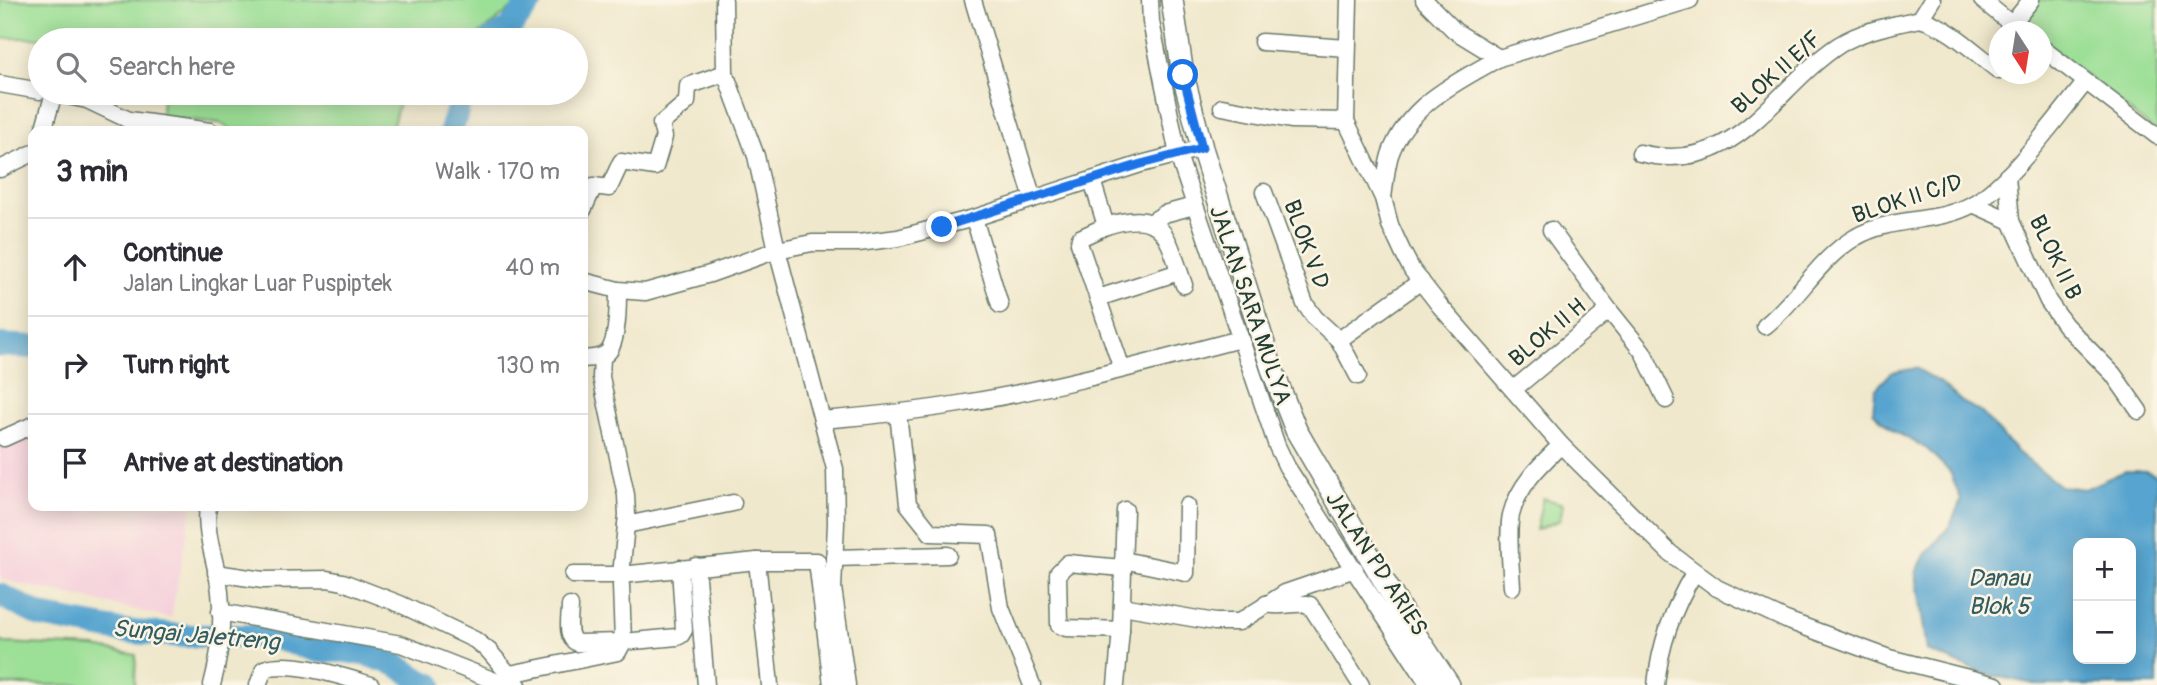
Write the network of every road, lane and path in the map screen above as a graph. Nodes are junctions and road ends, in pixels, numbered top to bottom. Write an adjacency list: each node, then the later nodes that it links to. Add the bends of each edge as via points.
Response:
1 (724, 0): 19 (street)
2 (973, 0): 40 (street)
3 (1150, 0): 33 (street, JALAN SARA MULYA)
4 (1172, 0): 30 (main road, via 1183,75)
5 (1349, 0): 15 (street)
6 (1424, 0): 17 (street, via 1455,31)
7 (1690, 0): 17 (street)
8 (1932, 0): 11 (street)
9 (1982, 0): 12 (street)
10 (2031, 0): 13 (street)
11 (1920, 19): 18 (street, via 1952,34); 31 (street, BLOK II E/F, via 1856,36 1840,45 1752,125 1719,146 1659,158)
12 (2008, 21)
13 (2020, 21)
14 (1262, 42): 15 (street)
15 (1347, 48): 26 (street)
16 (2052, 56): 20 (street)
17 (1499, 58): 38 (street, via 1455,83 1409,120 1390,156)
18 (1989, 64)
19 (725, 73): 39 (street, via 688,86 687,102 661,124 664,137 655,167 621,162 609,188 594,186); 48 (street, via 756,156)
20 (2085, 83): 29 (street); 35 (street, BLOK II C/D)
21 (0, 84): 22 (street)
22 (28, 88)
23 (50, 105): 27 (street)
24 (95, 105): 28 (street)
25 (1222, 107): 26 (street, via 1291,120)
26 (1346, 121): 38 (street)
27 (44, 126)
28 (127, 126)
29 (2155, 130)
30 (1202, 148): 33 (street); 107 (main road, via 1296,430)
31 (1640, 153)
32 (28, 155): 34 (street)
33 (1178, 155): 36 (street); 42 (street, JALAN SARA MULYA)
34 (0, 169)
35 (2007, 176): 41 (street, BLOK II C/D); 44 (street, BLOK II B)
36 (1092, 180): 40 (street); 46 (street)
37 (1264, 192): 57 (street, BLOK V D, via 1305,304)
38 (1383, 198): 49 (street, via 1403,254)
39 (588, 199)
40 (1033, 199): 43 (street)
41 (1973, 204): 44 (street); 55 (street, BLOK II C/D, via 1883,225 1855,237)
42 (1194, 206): 45 (street); 56 (street, JALAN SARA MULYA)
43 (974, 218): 48 (street, via 898,238 811,243); 53 (street)
44 (2011, 221): 64 (street, BLOK II B, via 2048,301)
45 (1150, 223): 46 (street, via 1128,219); 52 (street, via 1168,241 1181,279)
46 (1106, 226): 52 (street, via 1084,235 1079,243)
47 (1551, 230): 54 (street, BLOK II H)
48 (777, 250): 51 (street, via 645,292); 66 (street)
49 (1421, 281): 57 (street); 62 (street)
50 (588, 282): 51 (street)
51 (618, 290): 58 (street, via 612,342)
52 (1098, 298): 60 (street)
53 (1000, 305)
54 (1609, 310): 62 (street, BLOK II H); 63 (street, BLOK II H, via 1643,352)
55 (1765, 326)
56 (1240, 339): 60 (street); 70 (street, JALAN SARA MULYA)
57 (1339, 340): 61 (street, BLOK V D)
58 (602, 357): 59 (street); 75 (street, via 601,377 626,495)
59 (588, 358)
60 (1122, 369): 65 (street)
61 (1358, 376)
62 (1514, 389): 69 (street)
63 (1666, 400)
64 (2140, 411)
65 (898, 413): 66 (street); 103 (street, via 908,504 931,533 989,535 1001,608)
66 (821, 420): 77 (street, via 835,468)
67 (28, 427): 68 (street)
68 (4, 438)
69 (1561, 445): 83 (street); 86 (street, via 1527,480 1510,517)
70 (1287, 467): 81 (street, JALAN PD ARIES)
71 (733, 503): 75 (street)
72 (1187, 506): 79 (street, via 1186,573)
73 (1125, 510): 79 (street)
74 (207, 511): 82 (street)
75 (626, 525): 85 (street)
76 (948, 555): 77 (street)
77 (834, 558): 102 (street, via 833,588)
78 (757, 561): 80 (street); 100 (street); 101 (street, via 814,560 819,564)
79 (1123, 564): 89 (street); 91 (street, via 1068,563 1058,573 1059,625)
80 (688, 567): 85 (street); 92 (street, via 681,635); 99 (street)
81 (1355, 569): 87 (street); 106 (street, JALAN PD ARIES)
82 (216, 573): 90 (street); 95 (street, via 263,580 343,582 475,640)
83 (1694, 573): 96 (street, via 1751,606 1832,638); 108 (street, via 1677,600 1661,650)
84 (573, 575): 85 (street)
85 (621, 580): 92 (street)
86 (1511, 587)
87 (1266, 604): 89 (street, via 1247,619 1224,623); 105 (street, via 1310,604)
88 (570, 606): 92 (street, via 574,642)
89 (1122, 606): 91 (street)
90 (220, 618): 93 (street); 95 (street, via 401,644 495,681)
91 (1121, 630): 104 (street)
92 (623, 642): 95 (street, via 618,652)
93 (214, 678)
94 (325, 678): 97 (street, via 276,666 264,669); 98 (street)
95 (515, 681)
96 (1990, 684)
97 (258, 685)
98 (371, 685)
99 (706, 685)
100 (770, 685)
101 (832, 685)
102 (847, 685)
103 (1032, 685)
104 (1116, 685)
105 (1361, 685)
106 (1429, 685)
107 (1449, 685)
108 (1656, 685)

